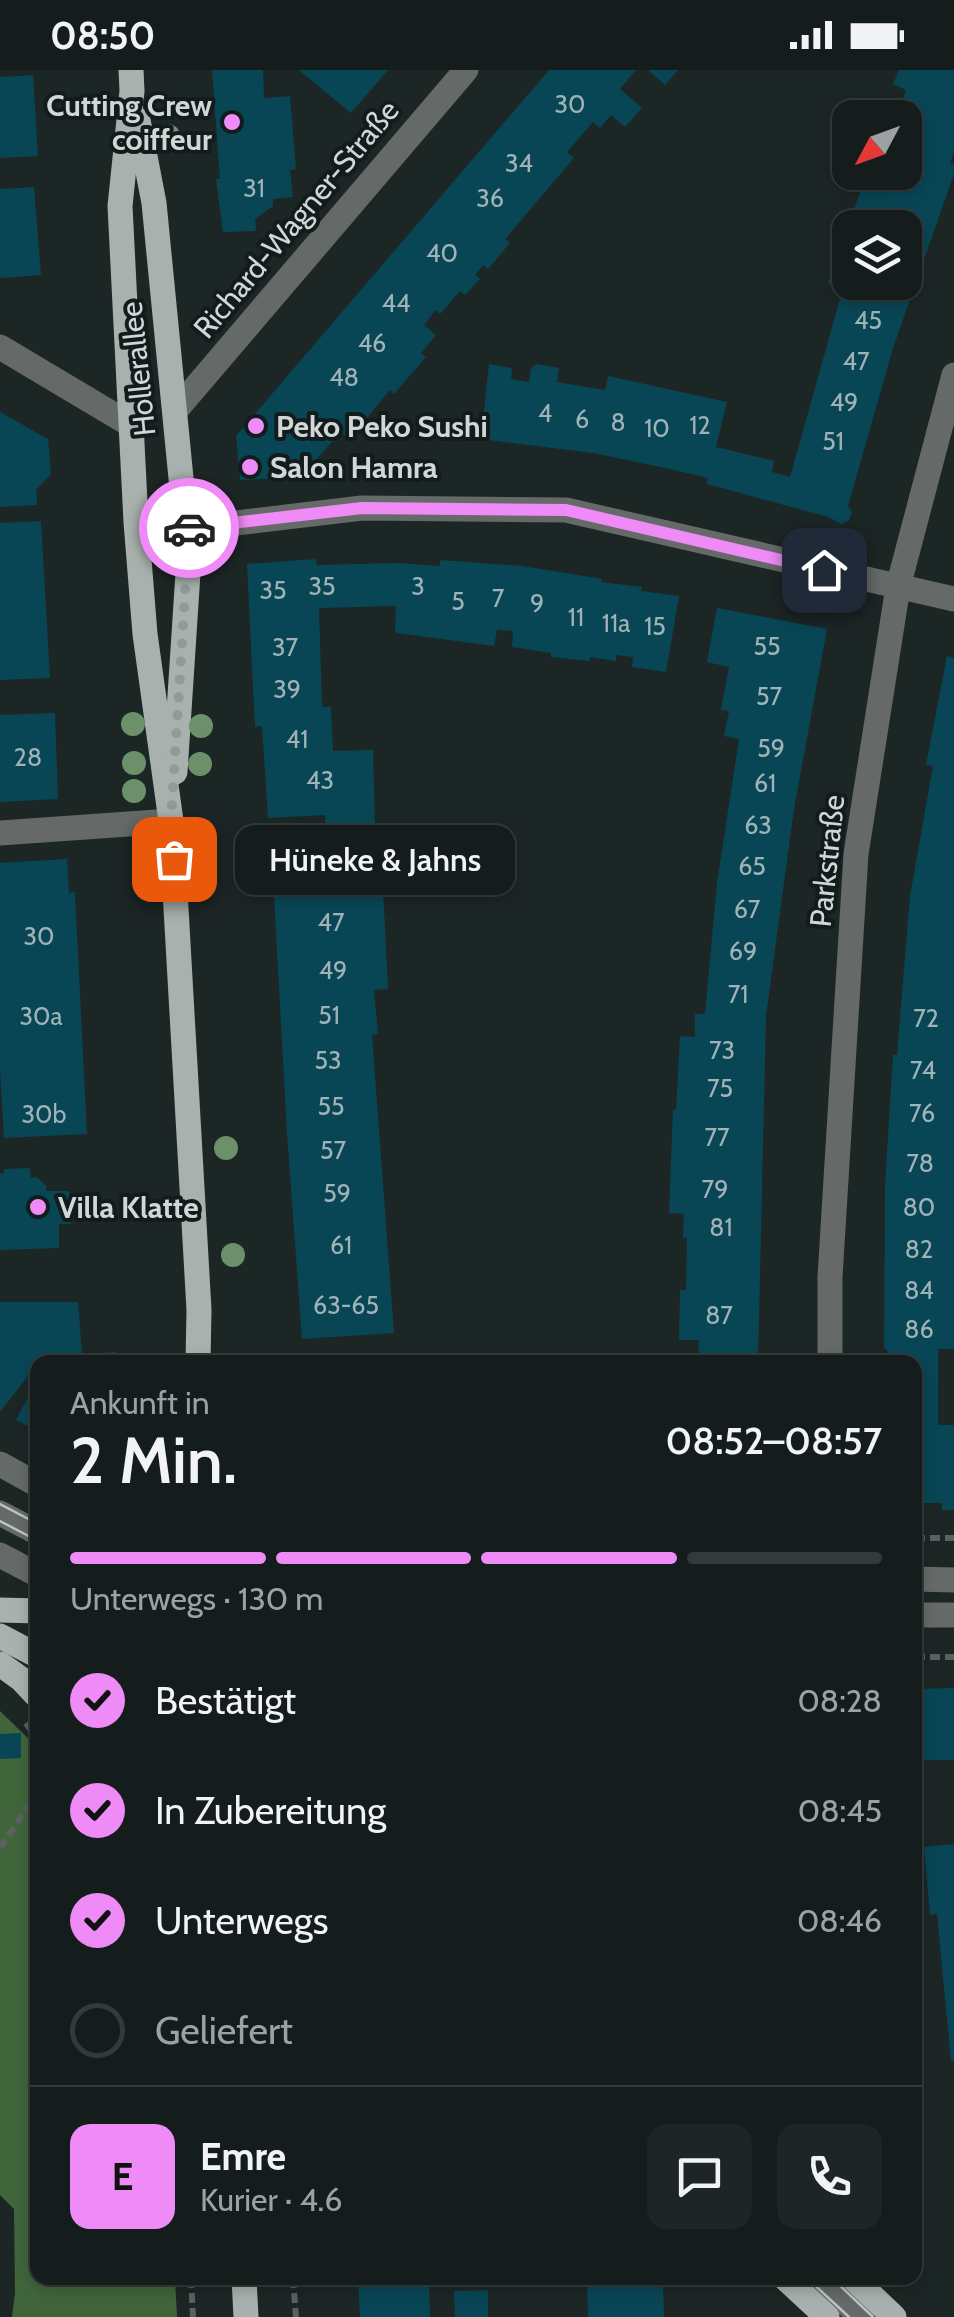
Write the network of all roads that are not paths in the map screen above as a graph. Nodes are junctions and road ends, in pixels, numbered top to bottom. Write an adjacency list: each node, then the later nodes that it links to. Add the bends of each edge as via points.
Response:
1 (466, 70): 5 (street, Richard-Wagner-Straße)
2 (132, 80): 5 (main road, Hollerallee, via 154,204); 6 (main road, Hollerallee, via 120,206)
3 (0, 347): 6 (street)
4 (954, 375): 8 (street, Parkstraße)
5 (176, 410): 7 (main road, Hollerallee)
6 (131, 426): 10 (main road, Hollerallee, via 145,634)
7 (186, 529): 8 (street, via 362,508 566,510); 10 (main road, Hollerallee)
8 (898, 587): 9 (street); 13 (street, Parkstraße, via 856,854)
9 (954, 600)
10 (171, 822): 11 (street); 12 (main road, Hollerallee)
11 (0, 834)
12 (200, 1355)
13 (830, 1355)
14 (0, 1464): 15 (street)
15 (30, 1481)
16 (0, 1513): 17 (street)
17 (30, 1528)
18 (0, 1555): 19 (street)
19 (30, 1571)
20 (922, 1579): 21 (street)
21 (954, 1580)
22 (0, 1610): 23 (main road)
23 (30, 1611)
24 (922, 1615): 25 (street)
25 (954, 1615)
26 (0, 1636): 27 (main road)
27 (30, 1652)
28 (0, 1664): 29 (main road)
29 (30, 1689)
30 (244, 2285): 34 (main road)
31 (792, 2285): 35 (main road)
32 (826, 2285): 36 (street)
33 (864, 2285): 37 (main road)
34 (246, 2317)
35 (827, 2317)
36 (860, 2317)
37 (894, 2317)

